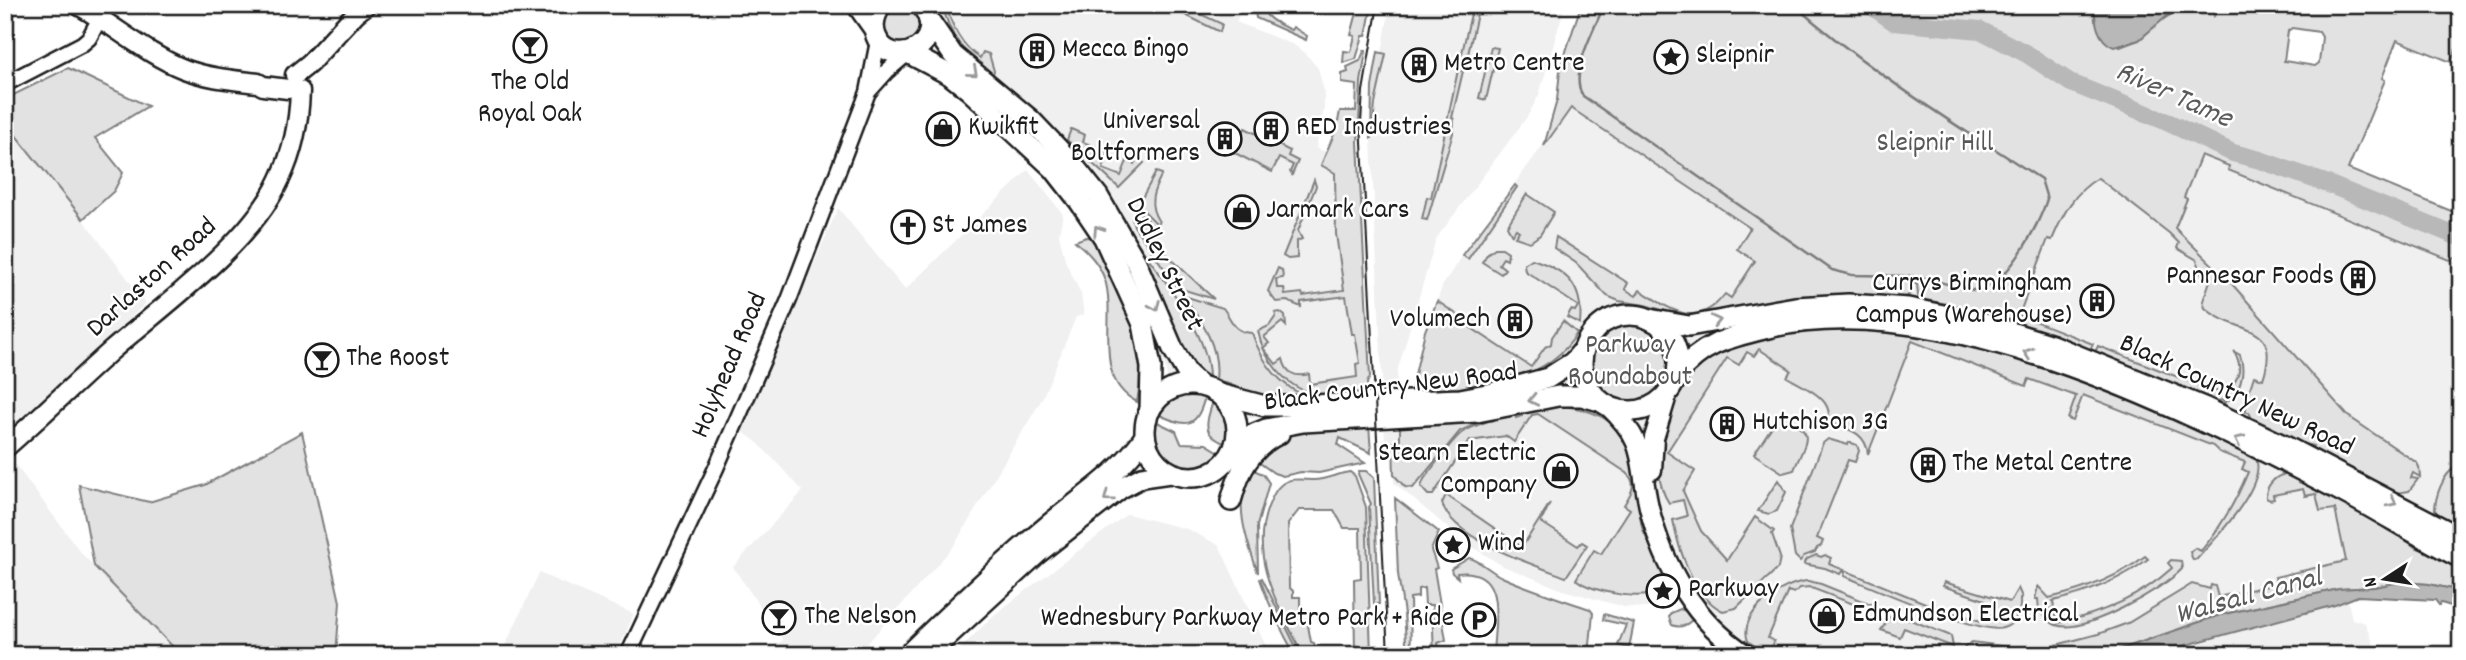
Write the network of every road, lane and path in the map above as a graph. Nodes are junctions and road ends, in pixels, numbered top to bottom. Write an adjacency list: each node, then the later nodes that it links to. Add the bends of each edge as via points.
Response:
1 (78, 5): 6 (main road)
2 (366, 5): 10 (main road, Darlaston Road)
3 (857, 5): 7 (highway)
4 (882, 5): 7 (highway, via 876,15)
5 (926, 11): 8 (highway, via 930,30 924,43); 15 (highway, Dudley Street, one-way to 15, via 953,55 1031,120 1098,196 1136,262 1173,349 1187,373)
6 (100, 18): 9 (street, via 82,44); 10 (main road, via 152,52 204,76)
7 (876, 35): 8 (highway, Dudley Street, via 891,51); 11 (street, Holyhead Road)
8 (908, 53): 11 (street, Holyhead Road); 17 (highway, Dudley Street, one-way to 8, via 1151,367 1143,324 1104,238 1054,169 969,90)
9 (5, 84)
10 (294, 85): 18 (main road, Darlaston Road, via 299,116 291,151 280,181 250,225 193,282)
11 (868, 92): 25 (street, Holyhead Road, via 754,384)
12 (1649, 319): 13 (highway, via 1628,315 1608,320); 14 (highway, via 1666,332 1674,346 1677,362); 22 (highway, Black Country New Road, one-way to 22, via 1689,326 1795,307 1849,304 1908,308 1979,322 2052,345 2206,408)
13 (1584, 349): 15 (highway, Black Country New Road, via 1548,378 1460,399 1288,407 1265,406); 16 (highway, via 1584,376)
14 (1672, 383): 16 (highway, via 1655,403 1639,410 1621,410); 23 (highway, Black Country New Road, one-way to 14, via 2209,426 2080,371 1972,336 1871,320 1804,321 1720,341 1695,355); 24 (main road, via 1652,455 1659,516 1692,587)
15 (1210, 389): 17 (highway, via 1182,385 1171,389 1156,400); 19 (highway, via 1232,408)
16 (1604, 403): 19 (highway, Black Country New Road, one-way to 19, via 1582,396 1558,396 1477,412 1303,422 1249,436); 24 (main road, via 1623,420 1638,444 1657,536 1684,593 1718,635)
17 (1147, 421): 20 (highway, via 1151,455); 26 (highway, via 1135,451 1116,471 1002,564)
18 (5, 448)
19 (1239, 457): 20 (highway, via 1208,475); 21 (highway)
20 (1170, 473): 27 (highway, one-way to 27, via 1142,477 1121,488 1038,553)
21 (1231, 501)
22 (2461, 538)
23 (2461, 558)
24 (1746, 654)
25 (628, 655)
26 (907, 655)
27 (927, 655)

